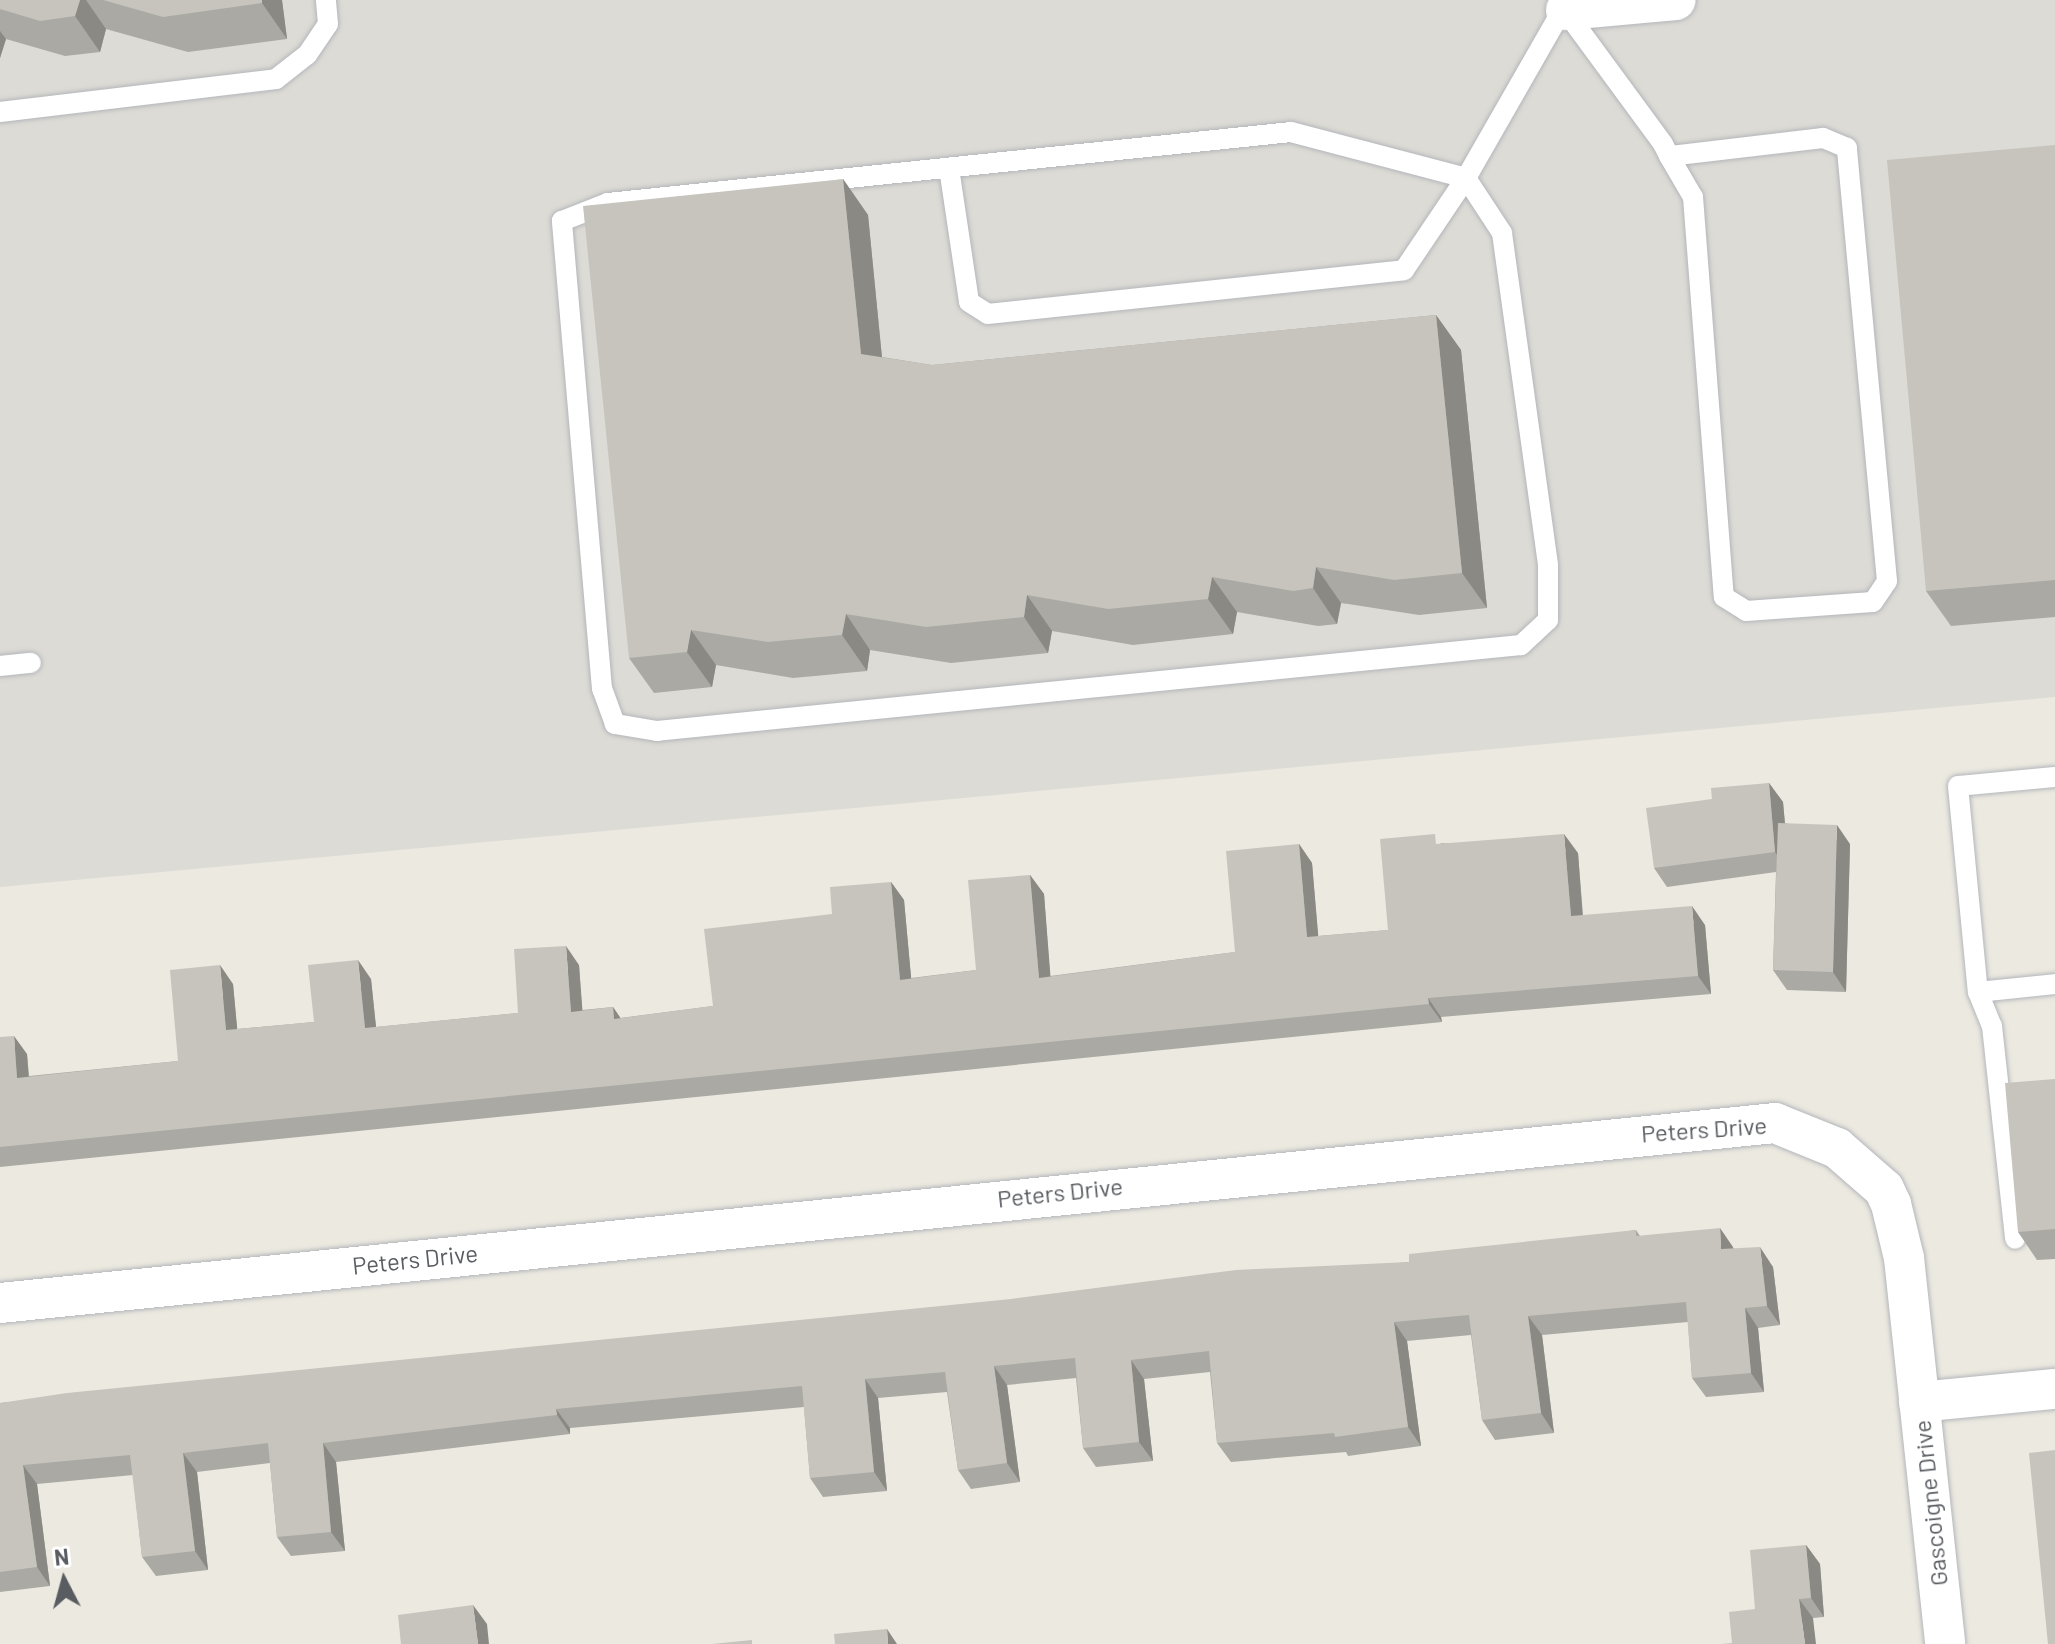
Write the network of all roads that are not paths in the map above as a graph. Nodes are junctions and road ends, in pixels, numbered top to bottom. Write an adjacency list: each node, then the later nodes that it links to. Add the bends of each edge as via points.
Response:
1 (326, 0): 4 (lane, via 328,24 307,55 276,79)
2 (1676, 0): 3 (street)
3 (1561, 3): 5 (lane); 7 (lane)
4 (0, 112)
5 (1669, 156): 5 (lane, via 1693,197 1724,597 1746,611 1873,602 1887,581 1847,148 1823,138)
6 (949, 168): 7 (lane, via 1291,132); 7 (lane, via 969,302 988,314 1404,270); 7 (lane, via 608,203 562,221 602,689 615,724 657,731 1521,645 1548,620 1548,565 1502,233)
7 (1466, 178)
8 (31, 663): 9 (lane)
9 (0, 666)
10 (2055, 777): 12 (lane, via 1958,786)
11 (2055, 984): 12 (lane)
12 (1978, 992): 13 (lane, via 1992,1026)
13 (2015, 1239)
14 (0, 1303): 16 (street, Peters Drive, via 1733,1123 1775,1123 1837,1148 1884,1189 1904,1258)
15 (2055, 1389): 16 (street, Gascoigne Drive)
16 (1919, 1402): 17 (street, Gascoigne Drive)
17 (1945, 1644)

